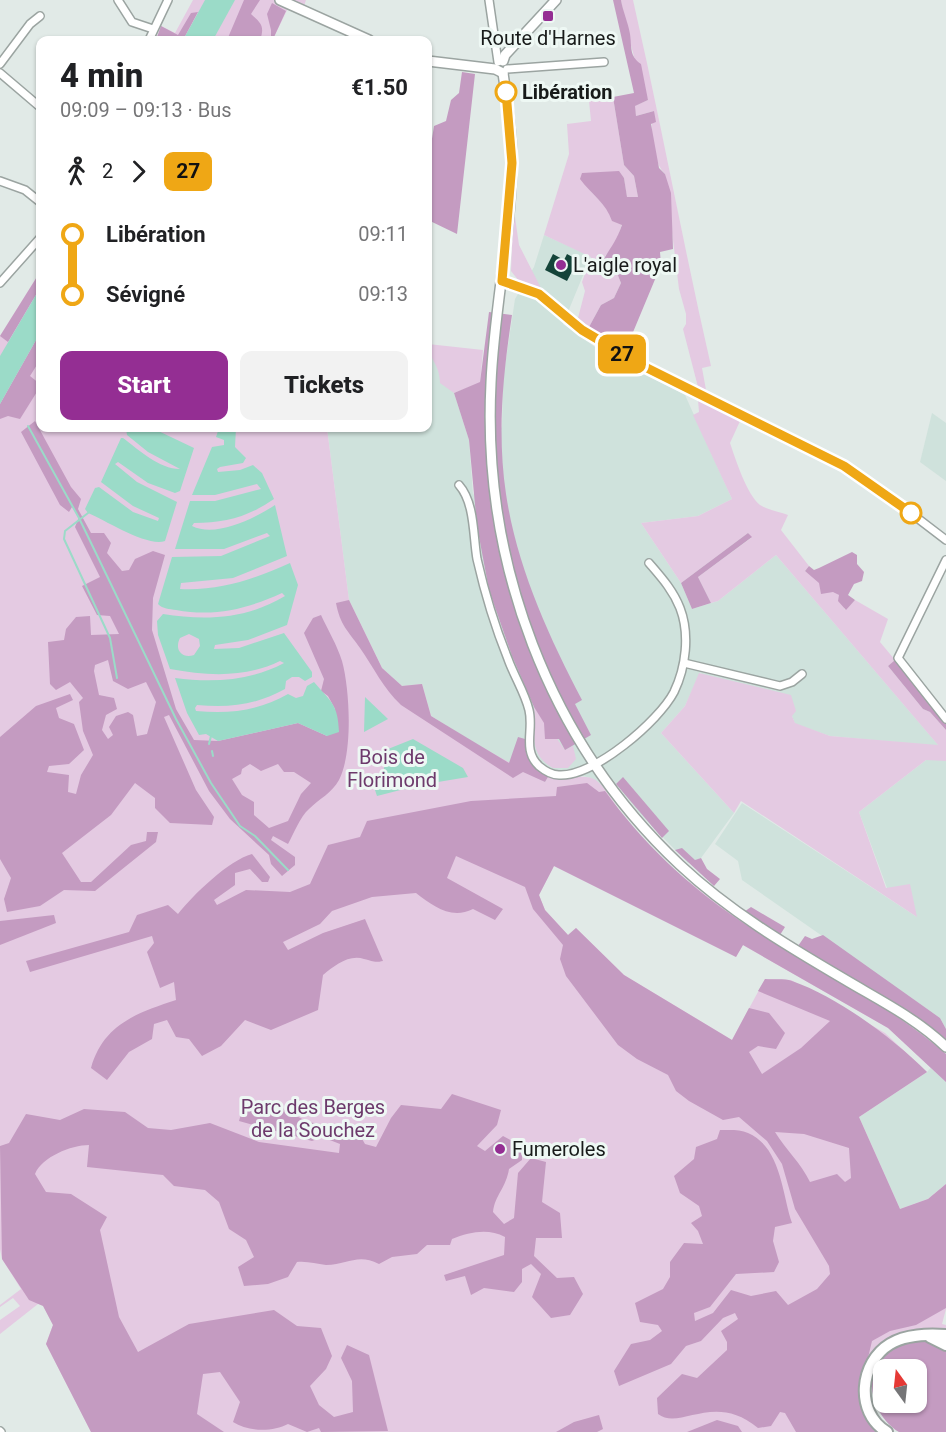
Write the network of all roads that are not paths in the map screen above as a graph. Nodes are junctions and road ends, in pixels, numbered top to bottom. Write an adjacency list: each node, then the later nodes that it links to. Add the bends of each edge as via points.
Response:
1 (118, 0): 7 (street, via 132,22)
2 (168, 0): 7 (street)
3 (279, 0): 9 (main road)
4 (489, 0): 13 (street)
5 (556, 0): 13 (main road, via 512,48)
6 (40, 16): 12 (street)
7 (153, 29): 8 (street)
8 (150, 36)
9 (360, 36)
10 (432, 61): 13 (main road)
11 (604, 62): 13 (street)
12 (0, 64)
13 (501, 67): 19 (main road, via 512,163)
14 (0, 73): 15 (street)
15 (36, 104)
16 (0, 181): 17 (street, via 25,190)
17 (36, 199)
18 (36, 242): 20 (street)
19 (502, 281): 22 (street, via 539,294 582,330 643,366 844,466); 28 (main road, via 489,414 499,532 515,598 538,659)
20 (0, 283)
21 (459, 485): 28 (street, via 468,500 491,614 529,710 532,757 548,773 557,776)
22 (946, 540)
23 (946, 560): 27 (street, via 898,658)
24 (649, 563): 25 (street, via 672,589 680,609 686,642)
25 (684, 663): 26 (street, via 780,686); 28 (street, via 665,708 622,746)
26 (802, 674)
27 (945, 715)
28 (594, 763): 29 (main road, via 644,828 708,891 770,934 914,1020)
29 (946, 1047)
30 (946, 1335): 31 (highway)
31 (927, 1336): 32 (highway); 33 (highway, via 902,1338 888,1345 867,1373 867,1405)
32 (946, 1345)
33 (887, 1432)

